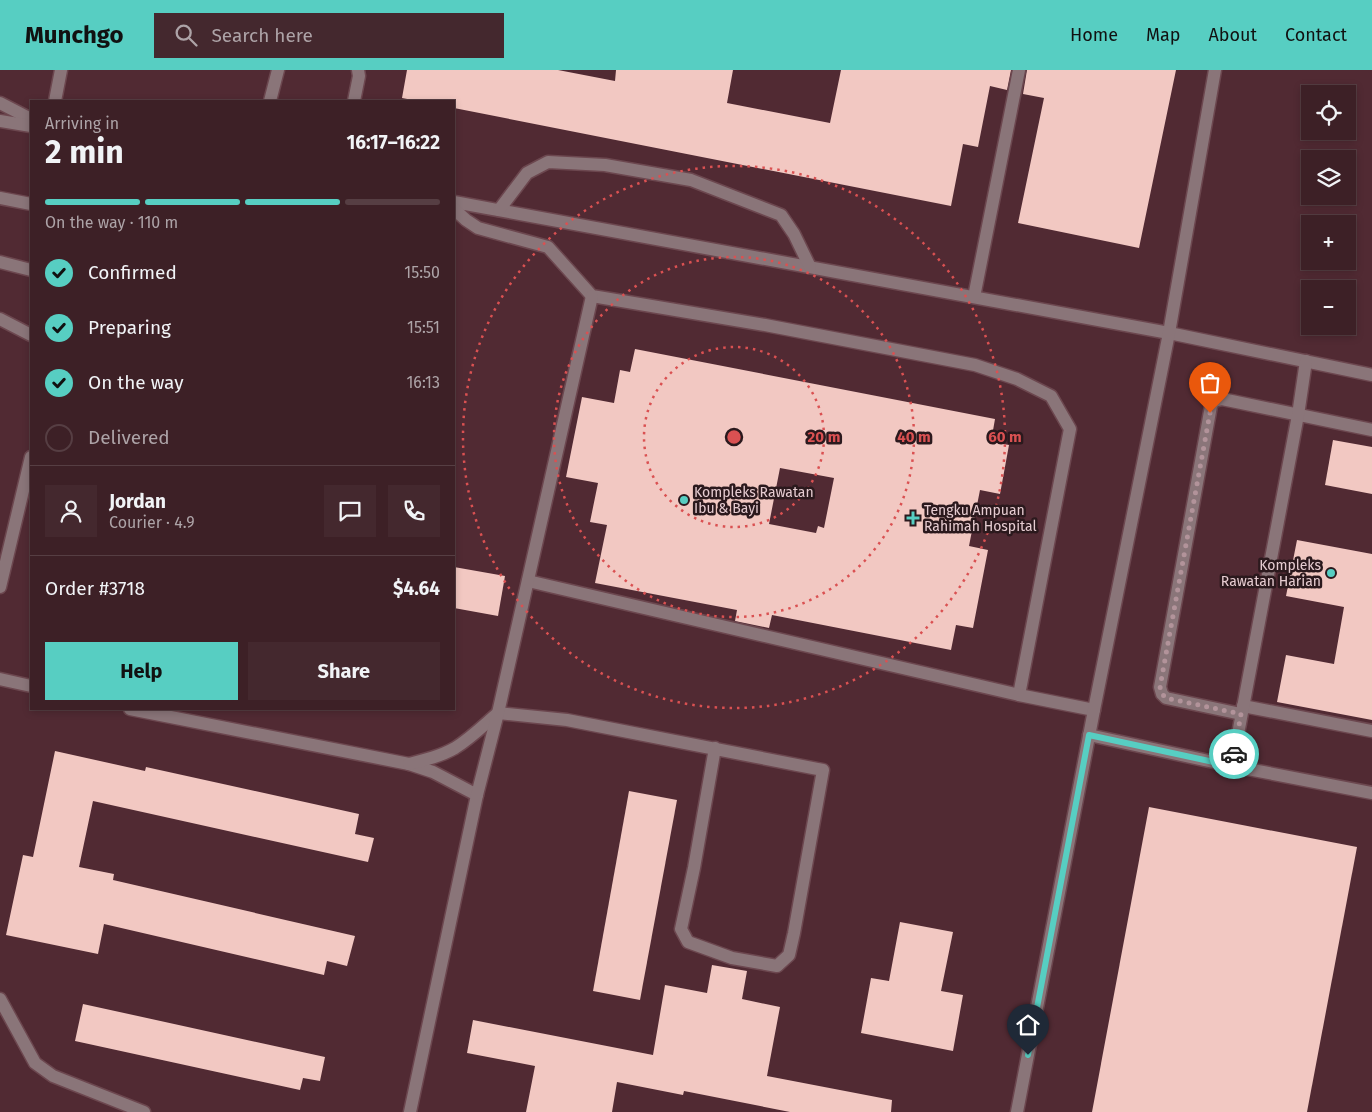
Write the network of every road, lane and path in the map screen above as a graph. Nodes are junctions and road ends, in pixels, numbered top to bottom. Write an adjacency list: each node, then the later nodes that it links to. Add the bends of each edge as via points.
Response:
1 (62, 70): 6 (street)
2 (278, 70): 7 (street)
3 (358, 70): 8 (street)
4 (1019, 70): 22 (street)
5 (1215, 70): 24 (street)
6 (56, 100)
7 (270, 100)
8 (354, 100)
9 (0, 103): 10 (street)
10 (30, 118)
11 (0, 120): 12 (street)
12 (30, 126)
13 (0, 198): 15 (street)
14 (455, 202): 17 (street)
15 (30, 204)
16 (455, 210): 21 (street, via 478,228 548,247)
17 (499, 210): 19 (street); 19 (street, via 527,173 548,162 605,166 691,180 781,214)
18 (0, 262): 20 (street)
19 (810, 267): 22 (street)
20 (30, 270)
21 (592, 296): 31 (street); 35 (street, via 976,364 1051,396 1070,429)
22 (974, 297): 24 (street)
23 (0, 319): 25 (street)
24 (1169, 333): 26 (street); 37 (street)
25 (30, 334)
26 (1306, 361): 27 (street); 28 (street)
27 (1372, 375)
28 (1298, 415): 29 (street); 38 (street); 38 (street, via 1222,399 1214,401 1211,406 1160,687 1166,698)
29 (1372, 430)
30 (30, 461): 32 (street)
31 (528, 581): 35 (street); 39 (street)
32 (0, 587)
33 (0, 679): 34 (street)
34 (30, 686)
35 (1019, 695): 37 (street)
36 (135, 710): 43 (street)
37 (1094, 710): 41 (street)
38 (1242, 710): 40 (street); 44 (street)
39 (498, 713): 42 (street, via 567,720); 43 (street, via 454,748); 46 (street)
40 (1372, 732)
41 (1089, 735): 44 (street); 50 (street)
42 (715, 748): 42 (street, via 681,929 688,942 732,958 777,966 789,955 822,770)
43 (410, 764): 46 (street)
44 (1232, 766): 45 (street)
45 (1372, 793)
46 (478, 795): 49 (street)
47 (0, 999): 48 (street, via 35,1063 53,1076)
48 (144, 1112)
49 (410, 1112)
50 (1017, 1112)

